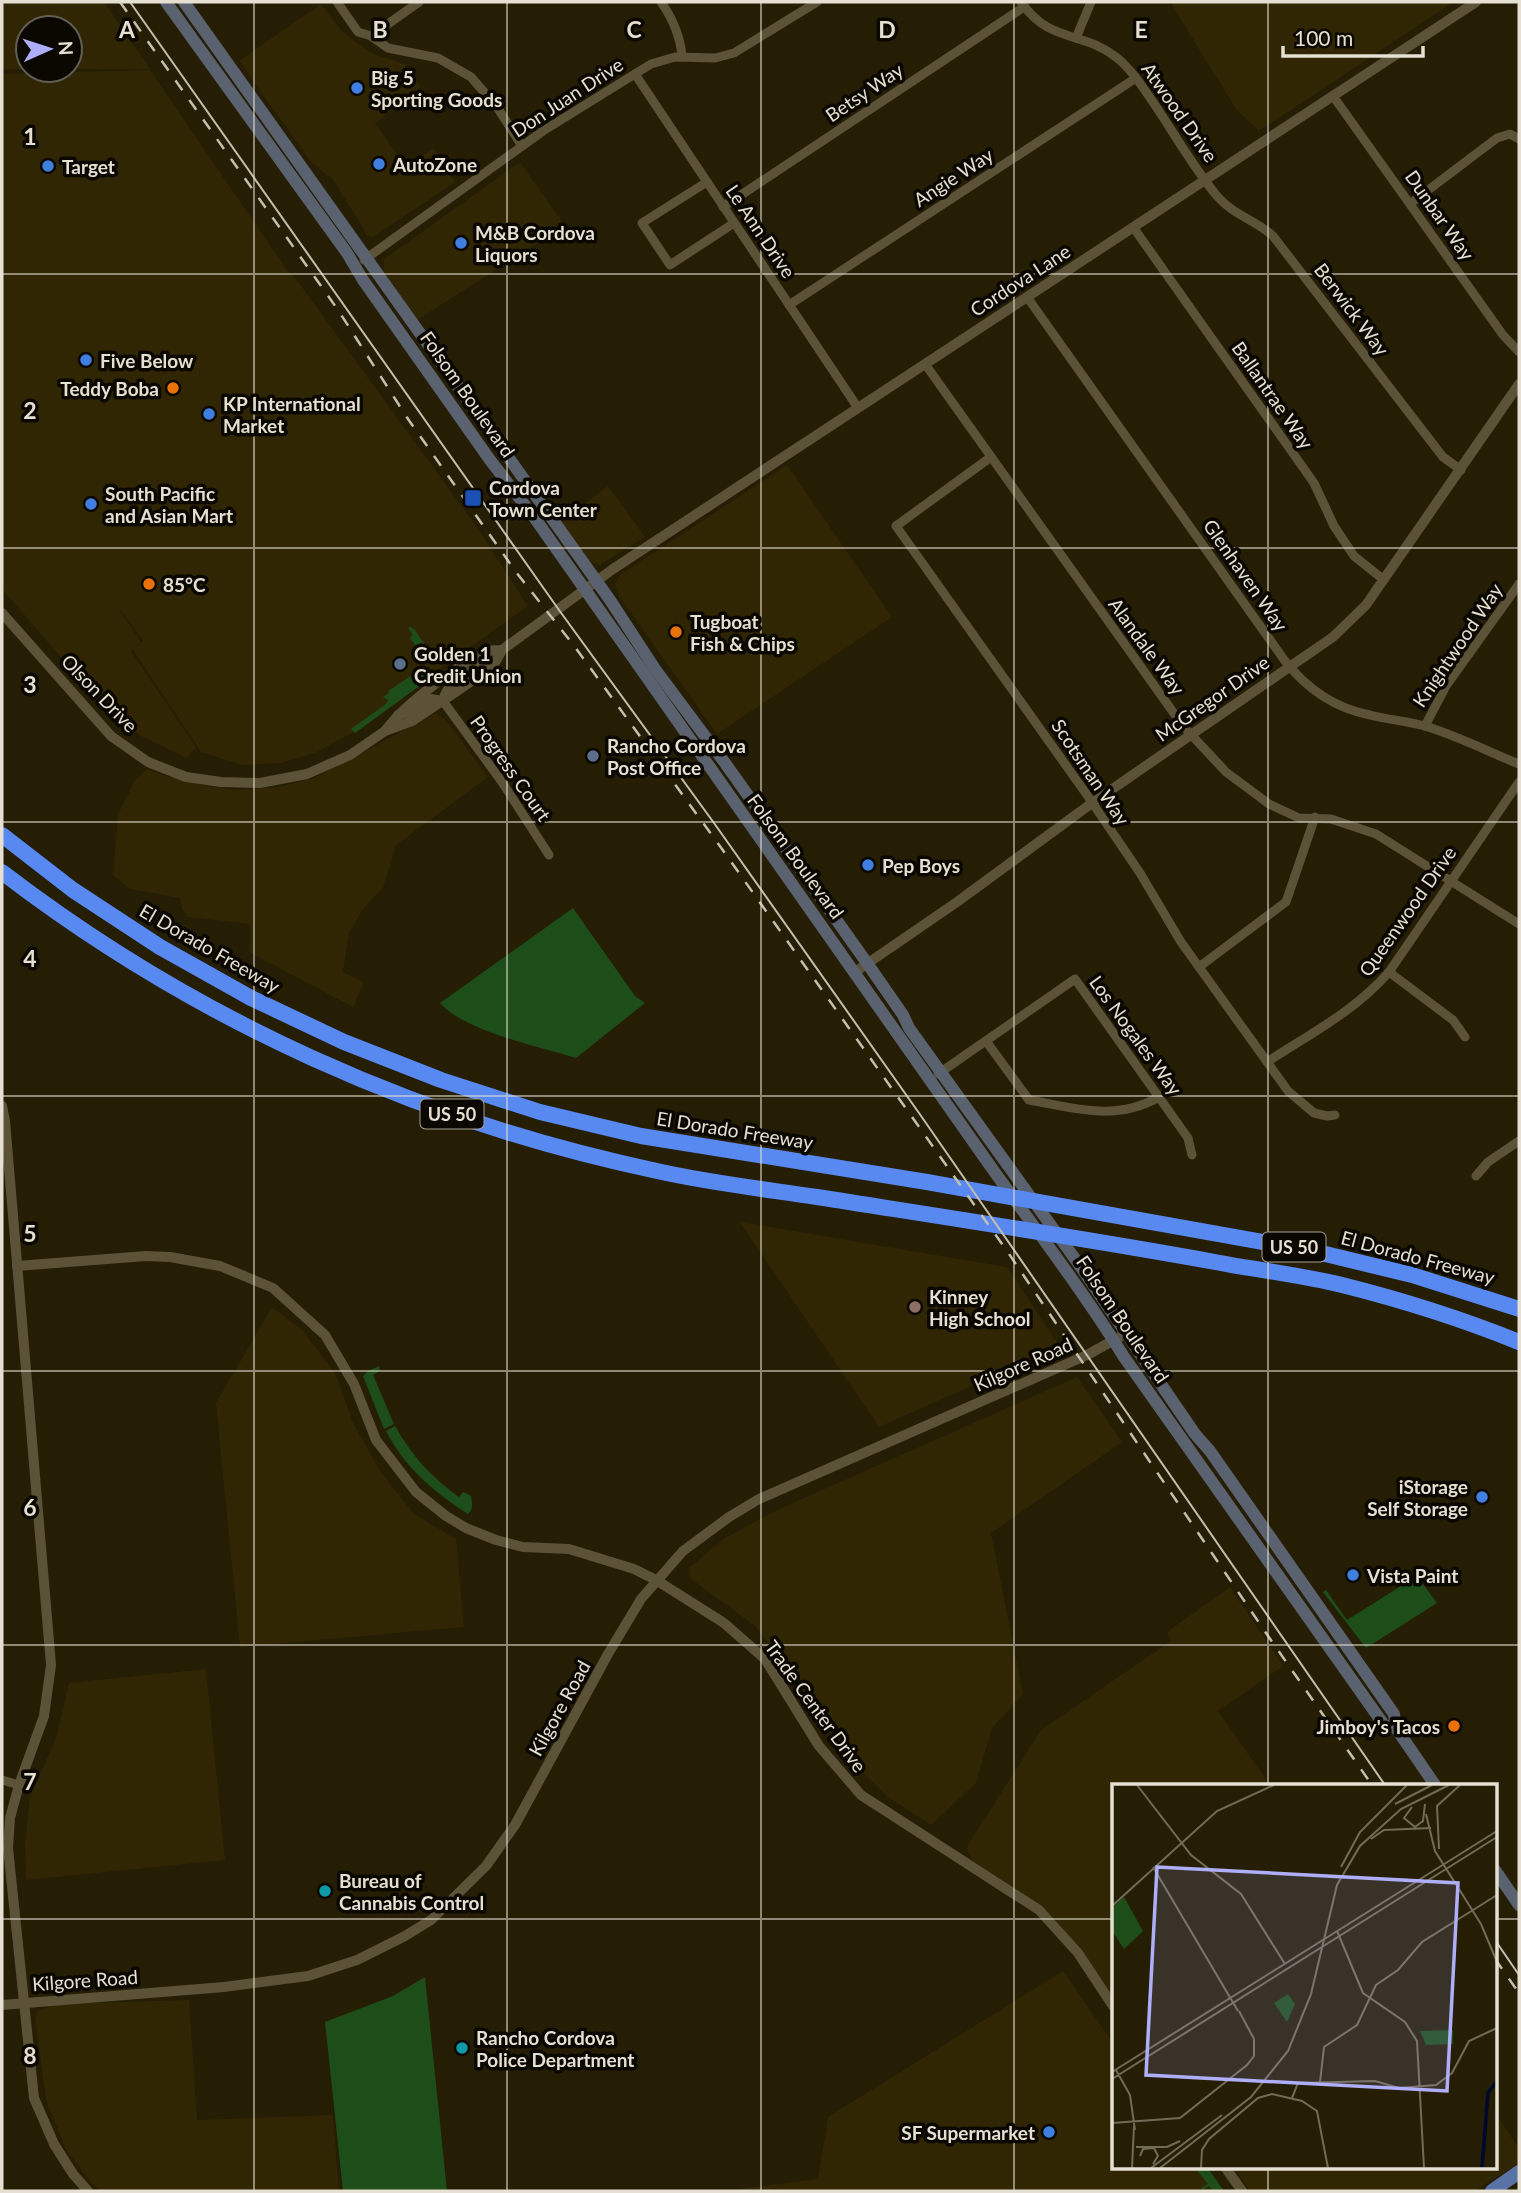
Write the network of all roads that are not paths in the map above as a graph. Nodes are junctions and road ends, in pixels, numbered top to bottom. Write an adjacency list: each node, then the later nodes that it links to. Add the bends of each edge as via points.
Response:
1 (166, 2): 25 (main road, Folsom Boulevard)
2 (184, 2): 24 (main road, Folsom Boulevard)
3 (337, 2): 10 (street, via 358,32)
4 (419, 2): 10 (street)
5 (661, 2): 12 (street, via 676,29)
6 (817, 2): 12 (street, Don Juan Drive, via 734,53 715,58)
7 (1091, 2): 11 (street)
8 (1476, 2): 15 (street, Cordova Lane)
9 (1023, 4): 11 (street, Atwood Drive, via 1044,27); 21 (street, Betsy Way)
10 (371, 36): 17 (street, via 388,48 438,58 471,77)
11 (1076, 38): 14 (street, Atwood Drive, via 1107,50)
12 (682, 57): 13 (street, Don Juan Drive, via 663,60)
13 (635, 74): 17 (street, Don Juan Drive); 19 (street, Le Ann Drive)
14 (1136, 78): 18 (street, Atwood Drive); 27 (street, Angie Way)
15 (1333, 96): 18 (street, Cordova Lane); 20 (street, Dunbar Way)
16 (1515, 137): 20 (street, via 1497,138)
17 (522, 146): 24 (street, Don Juan Drive)
18 (1205, 179): 23 (street, Cordova Lane); 35 (street, Berwick Way, via 1226,205 1273,236 1443,457)
19 (707, 182): 21 (street, Le Ann Drive); 22 (street, via 642,223 670,265)
20 (1410, 203): 28 (street, Dunbar Way)
21 (723, 207): 22 (street, Le Ann Drive)
22 (734, 223): 27 (street, Le Ann Drive)
23 (1133, 227): 26 (street, Cordova Lane); 36 (street, Ballantrae Way, via 1314,483 1354,556)
24 (367, 258): 25 (street, Don Juan Drive); 33 (main road, Folsom Boulevard)
25 (356, 267): 29 (main road, Folsom Boulevard)
26 (1027, 297): 30 (street, Cordova Lane); 43 (street, Glenhaven Way)
27 (789, 305): 32 (street, Le Ann Drive)
28 (1519, 352)
29 (415, 353): 33 (main road, via 425,355 472,421); 39 (main road, Folsom Boulevard)
30 (925, 364): 32 (street, Cordova Lane); 34 (street, Alandale Way)
31 (1519, 384): 35 (street, McGregor Drive)
32 (858, 408): 37 (street, Cordova Lane)
33 (488, 428): 37 (main road, Folsom Boulevard)
34 (991, 457): 49 (street, Alandale Way); 53 (street, Scotsman Way, via 896,526)
35 (1461, 470): 36 (street, McGregor Drive)
36 (1384, 580): 43 (street, McGregor Drive, via 1353,621)
37 (597, 582): 39 (street, Cordova Lane); 50 (main road, Folsom Boulevard)
38 (1519, 583): 46 (street, Knightwood Way, via 1446,686)
39 (585, 591): 42 (street, Olson Drive); 47 (main road, Folsom Boulevard)
40 (2, 613): 48 (street, Olson Drive, via 111,736 148,762 186,777 260,783 307,775 350,755)
41 (488, 650): 42 (street); 44 (street, via 484,663 450,685); 45 (street, Olson Drive)
42 (502, 650): 44 (street, Olson Drive, via 493,666)
43 (1289, 666): 46 (street, Glenhaven Way, via 1312,690 1338,705); 49 (street, McGregor Drive)
44 (443, 701): 45 (street, via 431,699 406,715); 48 (street, Olson Drive, via 412,721); 56 (street, Progress Court)
45 (396, 715): 48 (street, Olson Drive)
46 (1425, 726): 51 (street, Glenhaven Way)
47 (682, 729): 50 (main road, via 694,734 715,762); 62 (main road, Folsom Boulevard)
48 (385, 731)
49 (1190, 735): 53 (street, McGregor Drive); 54 (street, Alandale Way, via 1260,798 1299,818)
50 (725, 763): 60 (main road, Folsom Boulevard)
51 (1519, 764)
52 (1519, 782): 58 (street, Queenwood Drive)
53 (1092, 803): 60 (street, McGregor Drive); 61 (street, Scotsman Way)
54 (1315, 817): 58 (street, Alandale Way, via 1376,834); 61 (street, via 1286,902)
55 (2, 835): 75 (highway, El Dorado Freeway / US 50, via 160,947 251,998 344,1042 540,1112 641,1136 1313,1251 1412,1275)
56 (549, 855)
57 (2, 872): 76 (highway, US 50, via 141,970 235,1023 332,1069 433,1108 536,1140 658,1172 1090,1239 1342,1285)
58 (1451, 880): 59 (street, Alandale Way); 63 (street, Queenwood Drive)
59 (1519, 924)
60 (867, 963): 62 (street, McGregor Drive); 67 (main road, Folsom Boulevard)
61 (1199, 967): 66 (street, Scotsman Way)
62 (855, 972): 67 (main road, Folsom Boulevard, via 896,1033)
63 (1389, 972): 64 (street, via 1453,1020); 66 (street, Queenwood Drive, via 1343,1014)
64 (1465, 1037)
65 (986, 1041): 67 (street, Los Nogales Way); 68 (street, via 1029,1100 1119,1112); 68 (street, Los Nogales Way, via 1075,979)
66 (1267, 1062): 70 (street, Scotsman Way, via 1303,1105 1320,1115)
67 (936, 1076): 77 (main road, Folsom Boulevard)
68 (1159, 1097): 72 (street, Los Nogales Way, via 1188,1138)
69 (2, 1106): 74 (street)
70 (1335, 1115)
71 (1519, 1141): 73 (street)
72 (1192, 1155)
73 (1476, 1176)
74 (17, 1266): 82 (street, Trade Center Drive, via 170,1257 220,1266 273,1288 325,1335 354,1384 376,1440 416,1492 446,1516 496,1540 523,1547 569,1549); 86 (street, via 51,1665 44,1716)
75 (1519, 1309)
76 (1490, 1330): 78 (highway, US 50); 79 (highway)
77 (1120, 1337): 80 (main road, Folsom Boulevard); 81 (main road, Folsom Boulevard); 82 (street, Kilgore Road, via 743,1508 683,1551)
78 (1519, 1342)
79 (1519, 1352)
80 (1263, 1552): 81 (main road); 83 (main road, Folsom Boulevard, via 1384,1725)
81 (1293, 1575): 83 (main road, Folsom Boulevard, via 1394,1714)
82 (656, 1580): 89 (street, Kilgore Road, via 608,1654 514,1825 486,1866 431,1920 357,1960 308,1976); 91 (street, Trade Center Drive, via 724,1623 765,1659 819,1746 861,1795 1039,1910 1078,1954)
83 (1395, 1728): 85 (main road, Folsom Boulevard)
84 (2, 1780): 86 (street)
85 (1434, 1784)
86 (19, 1785): 89 (street, via 8,1848)
87 (1496, 1871): 88 (main road)
88 (1519, 1905)
89 (24, 2003): 90 (street, Kilgore Road); 94 (street, via 34,2098 54,2144)
90 (2, 2005)
91 (1112, 2005)
92 (1226, 2168): 95 (street)
93 (1519, 2172): 96 (main road)
94 (88, 2191)
95 (1242, 2191)
96 (1492, 2191)

